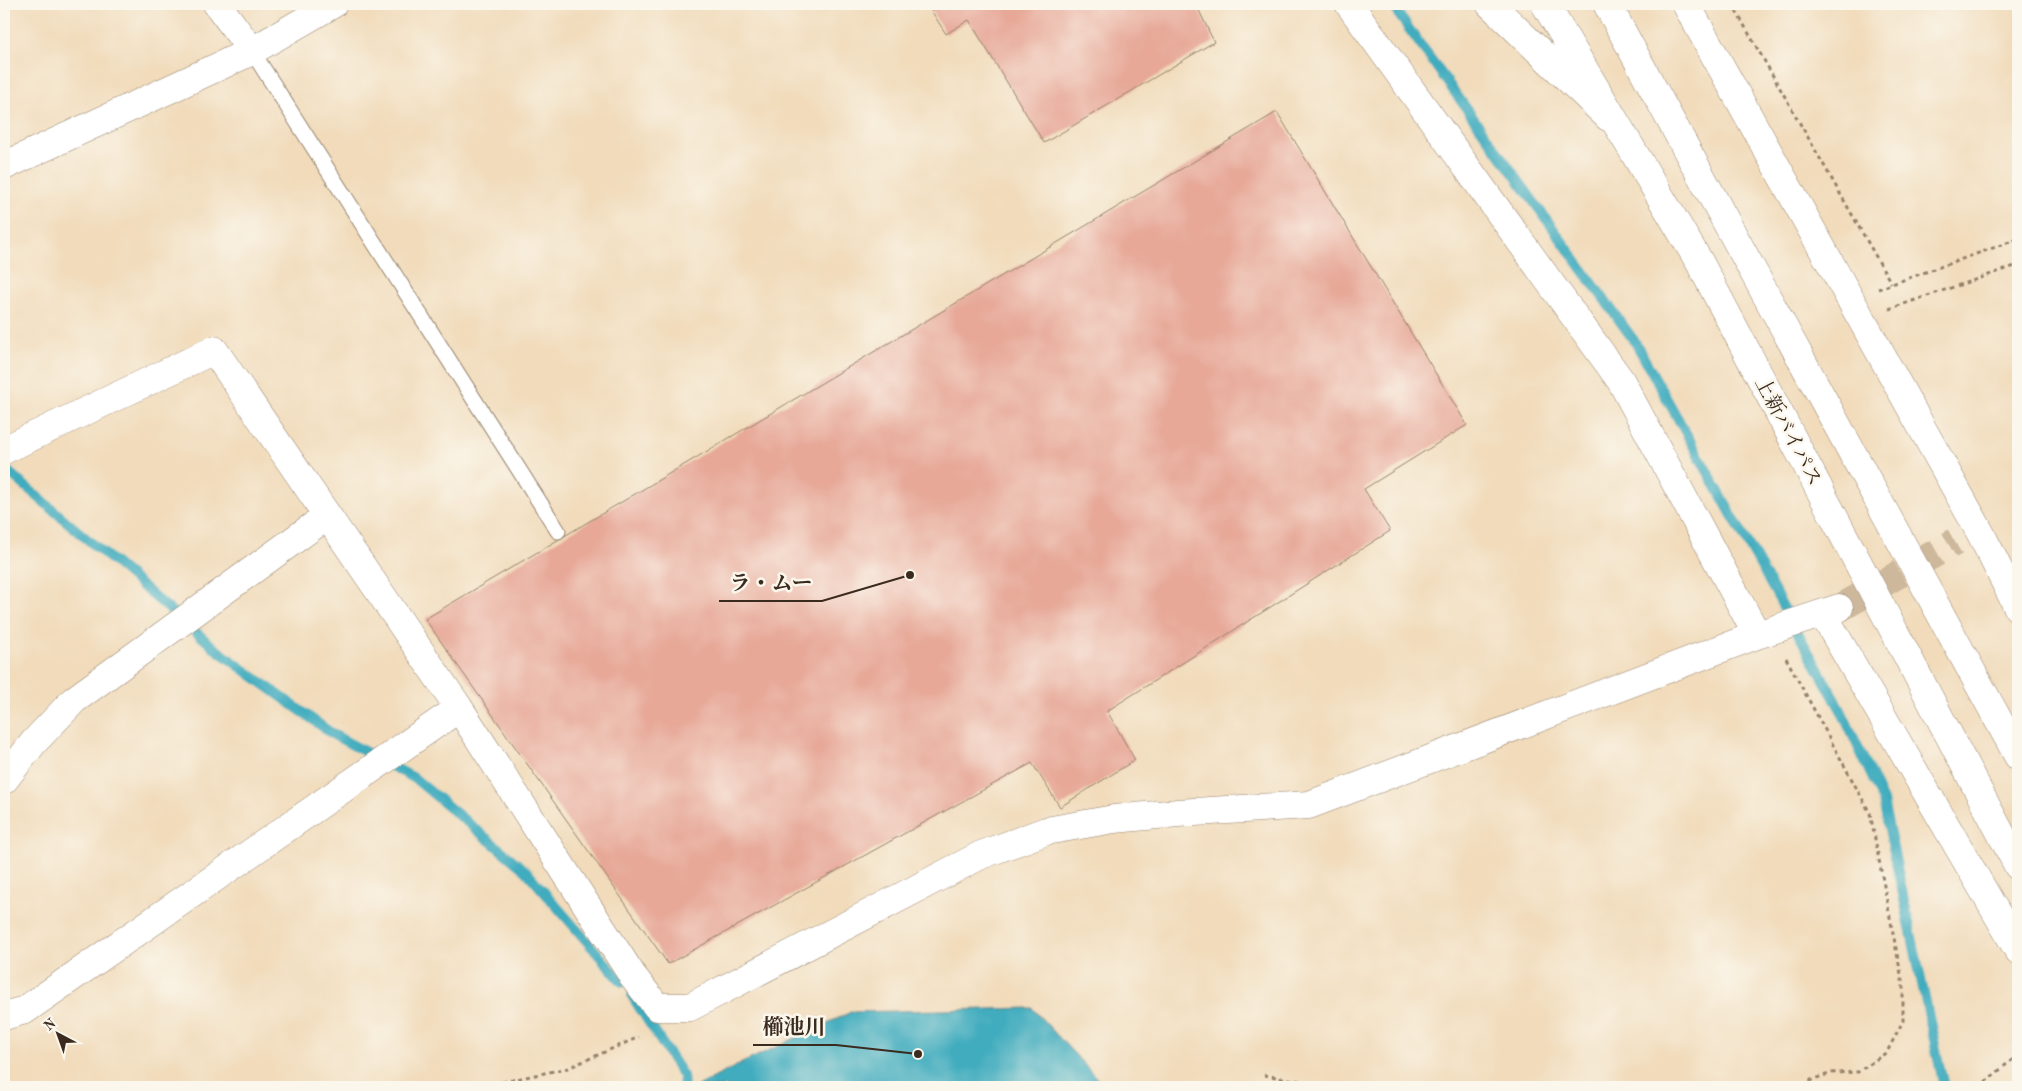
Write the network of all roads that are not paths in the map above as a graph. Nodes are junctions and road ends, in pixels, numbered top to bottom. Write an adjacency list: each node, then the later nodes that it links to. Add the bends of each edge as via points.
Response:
1 (217, 4): 8 (main road)
2 (333, 4): 8 (main road)
3 (1349, 4): 15 (main road, via 1621,381)
4 (1490, 4): 9 (main road)
5 (1545, 4): 9 (main road, 上新バイパス)
6 (1607, 4): 17 (main road)
7 (1686, 4): 14 (main road, via 1981,534)
8 (252, 52): 10 (main road); 13 (lane)
9 (1620, 128): 19 (main road, 上新バイパス, via 1700,263)
10 (4, 166)
11 (4, 450): 12 (main road, via 214,350)
12 (327, 516): 16 (main road); 18 (main road, via 74,700)
13 (558, 531)
14 (2018, 608)
15 (1764, 633): 16 (main road, via 1309,806 1114,819 1046,831 980,855 690,1007 657,1007 632,975); 20 (main road, via 1831,611)
16 (459, 708): 21 (main road, via 25,1010)
17 (2018, 756)
18 (4, 780)
19 (2018, 866)
20 (2018, 950)
21 (4, 1016)

